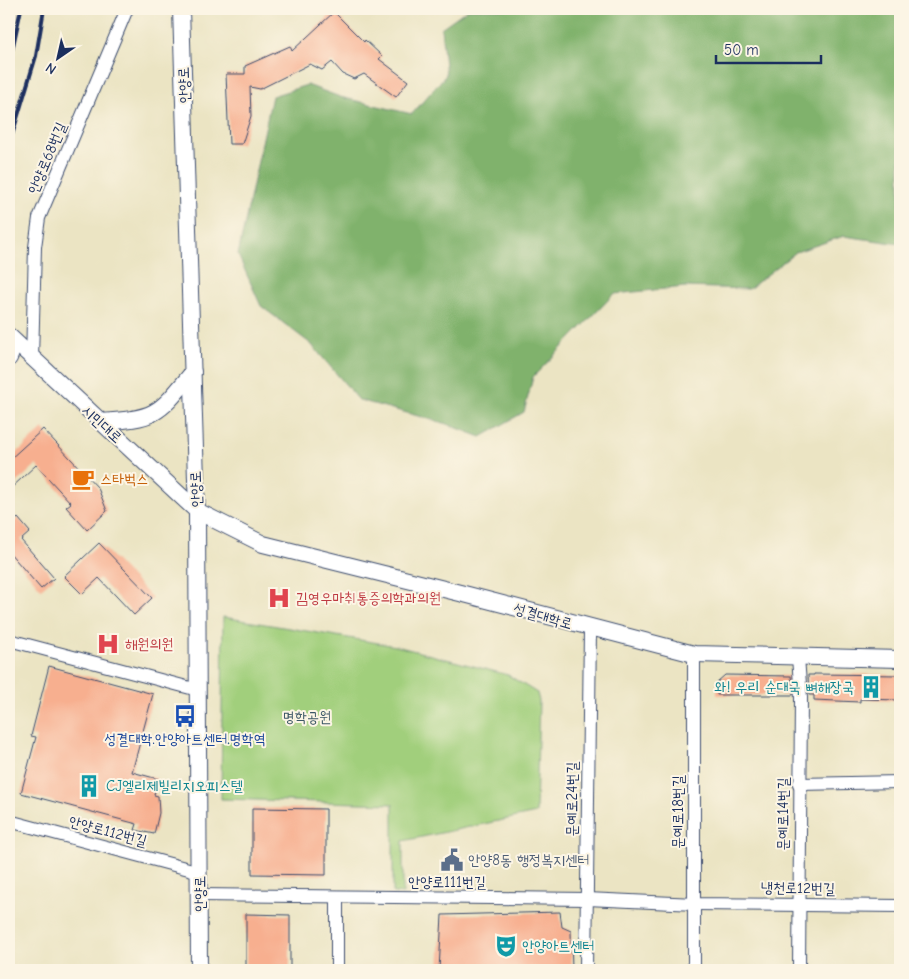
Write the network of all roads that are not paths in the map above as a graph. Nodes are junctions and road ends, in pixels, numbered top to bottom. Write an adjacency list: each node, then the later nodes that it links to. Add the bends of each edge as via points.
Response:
1 (127, 9): 4 (street, 안양로68번길, via 39,218 35,247)
2 (181, 9): 5 (street, 안양로)
3 (11, 346): 4 (street, 시민대로)
4 (32, 359): 6 (street, 시민대로)
5 (193, 372): 6 (street, via 164,407 153,414); 7 (street, 안양로)
6 (100, 422): 7 (street, 시민대로)
7 (197, 511): 8 (street, 성결대학로, via 263,544); 13 (street, 안양로)
8 (590, 629): 10 (street, 성결대학로); 20 (street, 문예로24번길)
9 (9, 640): 13 (street)
10 (694, 654): 11 (street, 성결대학로); 21 (street, 문예로18번길)
11 (798, 657): 12 (street, 성결대학로); 15 (street, 문예로14번길, via 801,698)
12 (900, 659)
13 (198, 690): 17 (street, 안양로)
14 (900, 782): 15 (street)
15 (798, 784): 22 (street, 문예로14번길)
16 (9, 821): 17 (street, 안양로112번길)
17 (200, 872): 18 (street, 안양로)
18 (200, 895): 19 (street, 안양로111번길); 24 (street, 안양로)
19 (337, 897): 20 (street, 안양로111번길); 25 (street)
20 (587, 899): 21 (street, 안양로111번길); 26 (street, 문예로24번길)
21 (695, 904): 22 (street, 냉천로12번길); 27 (street, 문예로18번길)
22 (800, 905): 23 (street, 냉천로12번길); 28 (street, 문예로14번길)
23 (900, 906)
24 (199, 970)
25 (337, 970)
26 (586, 970)
27 (694, 970)
28 (799, 970)

